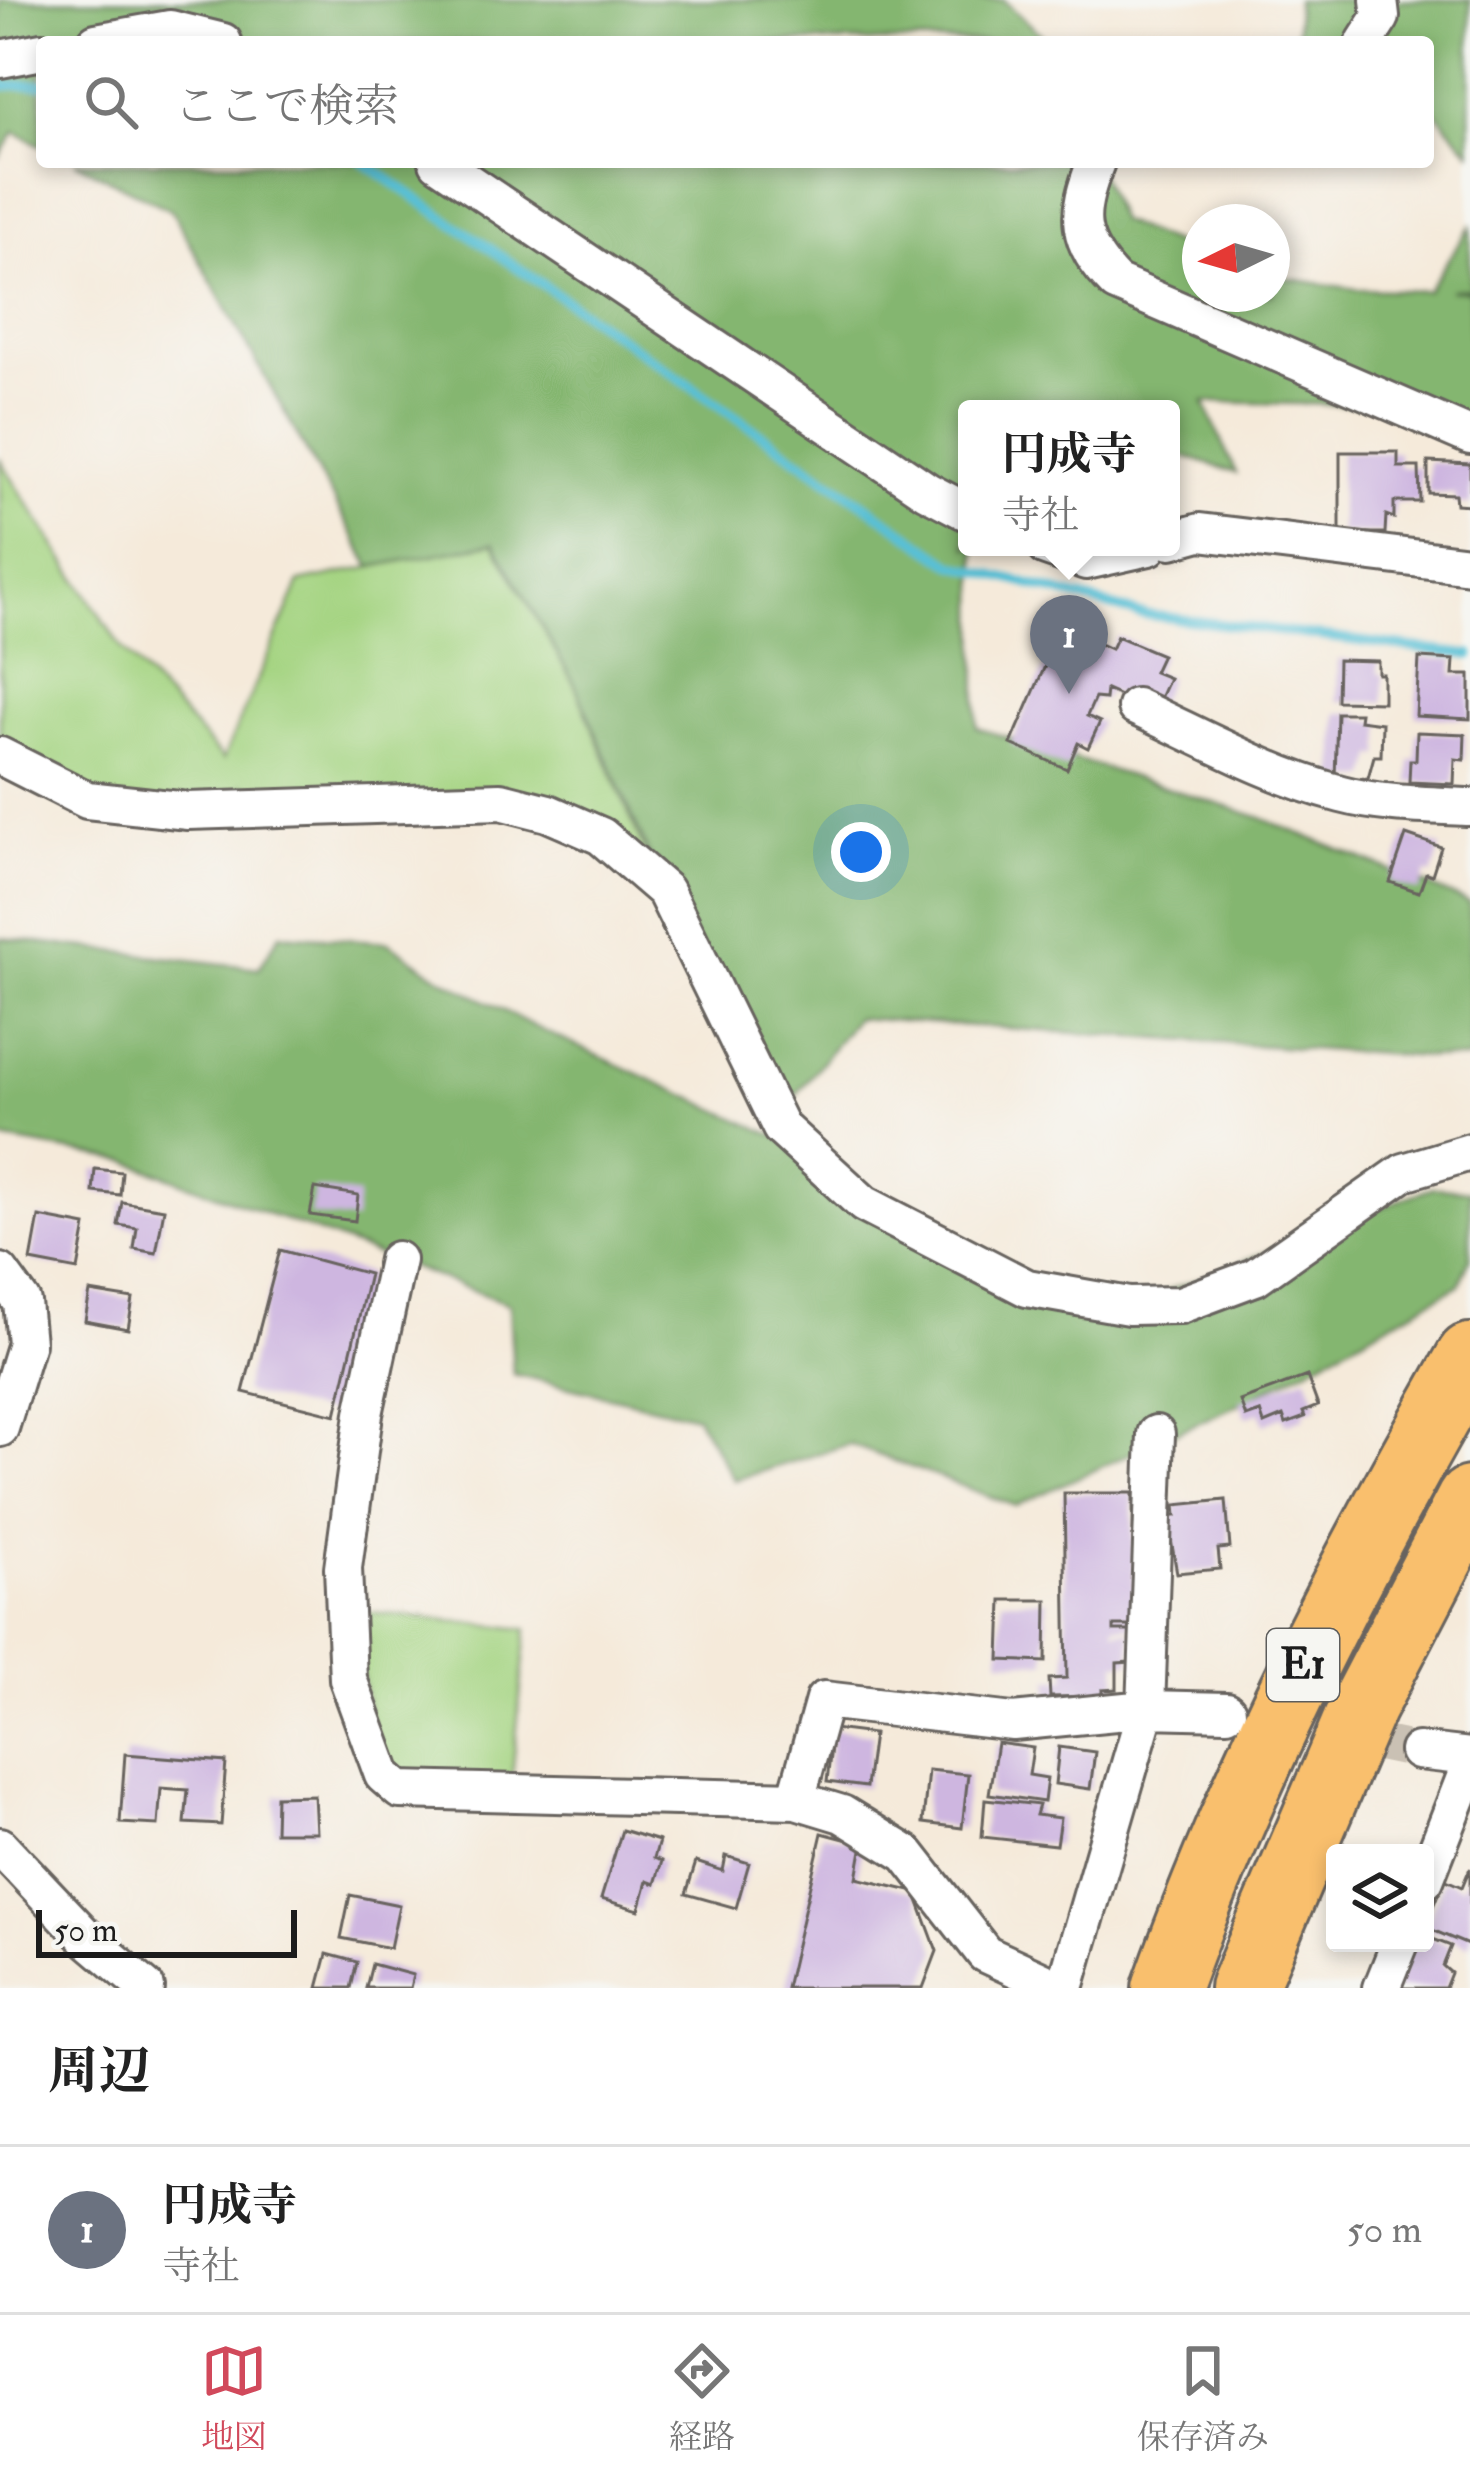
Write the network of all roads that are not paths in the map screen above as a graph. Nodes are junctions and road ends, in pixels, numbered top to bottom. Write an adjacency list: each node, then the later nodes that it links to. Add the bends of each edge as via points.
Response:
1 (1379, 0): 4 (street, via 1381,17)
2 (130, 36): 3 (street, via 170,29)
3 (199, 36)
4 (1369, 36)
5 (36, 52): 6 (street)
6 (0, 58)
7 (447, 168): 10 (street)
8 (1094, 168): 9 (street, via 1079,218 1094,260 1116,283)
9 (1470, 436)
10 (958, 507)
11 (1180, 538): 14 (street, via 1200,532)
12 (1072, 556): 13 (street)
13 (1108, 556)
14 (1470, 565)
15 (1136, 707): 17 (street, via 1275,772 1343,794)
16 (0, 757): 18 (street, via 87,800 188,811 501,801 601,836 665,891 781,1128 864,1204 1027,1288 1129,1306 1180,1305 1256,1277 1404,1172)
17 (1470, 807)
18 (1470, 1152)
19 (397, 1260): 29 (street, via 343,1568 348,1679 382,1775 400,1790 468,1795)
20 (0, 1272): 22 (street, via 22,1302 26,1343)
21 (1470, 1357): 35 (highway, E1, via 1292,1686)
22 (0, 1427)
23 (1156, 1434): 25 (street)
24 (1470, 1500): 36 (highway, E1, via 1363,1706)
25 (1146, 1709): 26 (street); 29 (street, via 1013,1722 824,1700); 34 (street)
26 (1227, 1712)
27 (1418, 1751): 28 (street)
28 (1470, 1761): 31 (street)
29 (796, 1799): 34 (street, via 842,1814 907,1854 985,1954)
30 (0, 1846): 33 (street)
31 (1434, 1856)
32 (1396, 1952): 37 (street)
33 (146, 1988)
34 (1062, 1988)
35 (1166, 1988)
36 (1243, 1988)
37 (1382, 1988)

